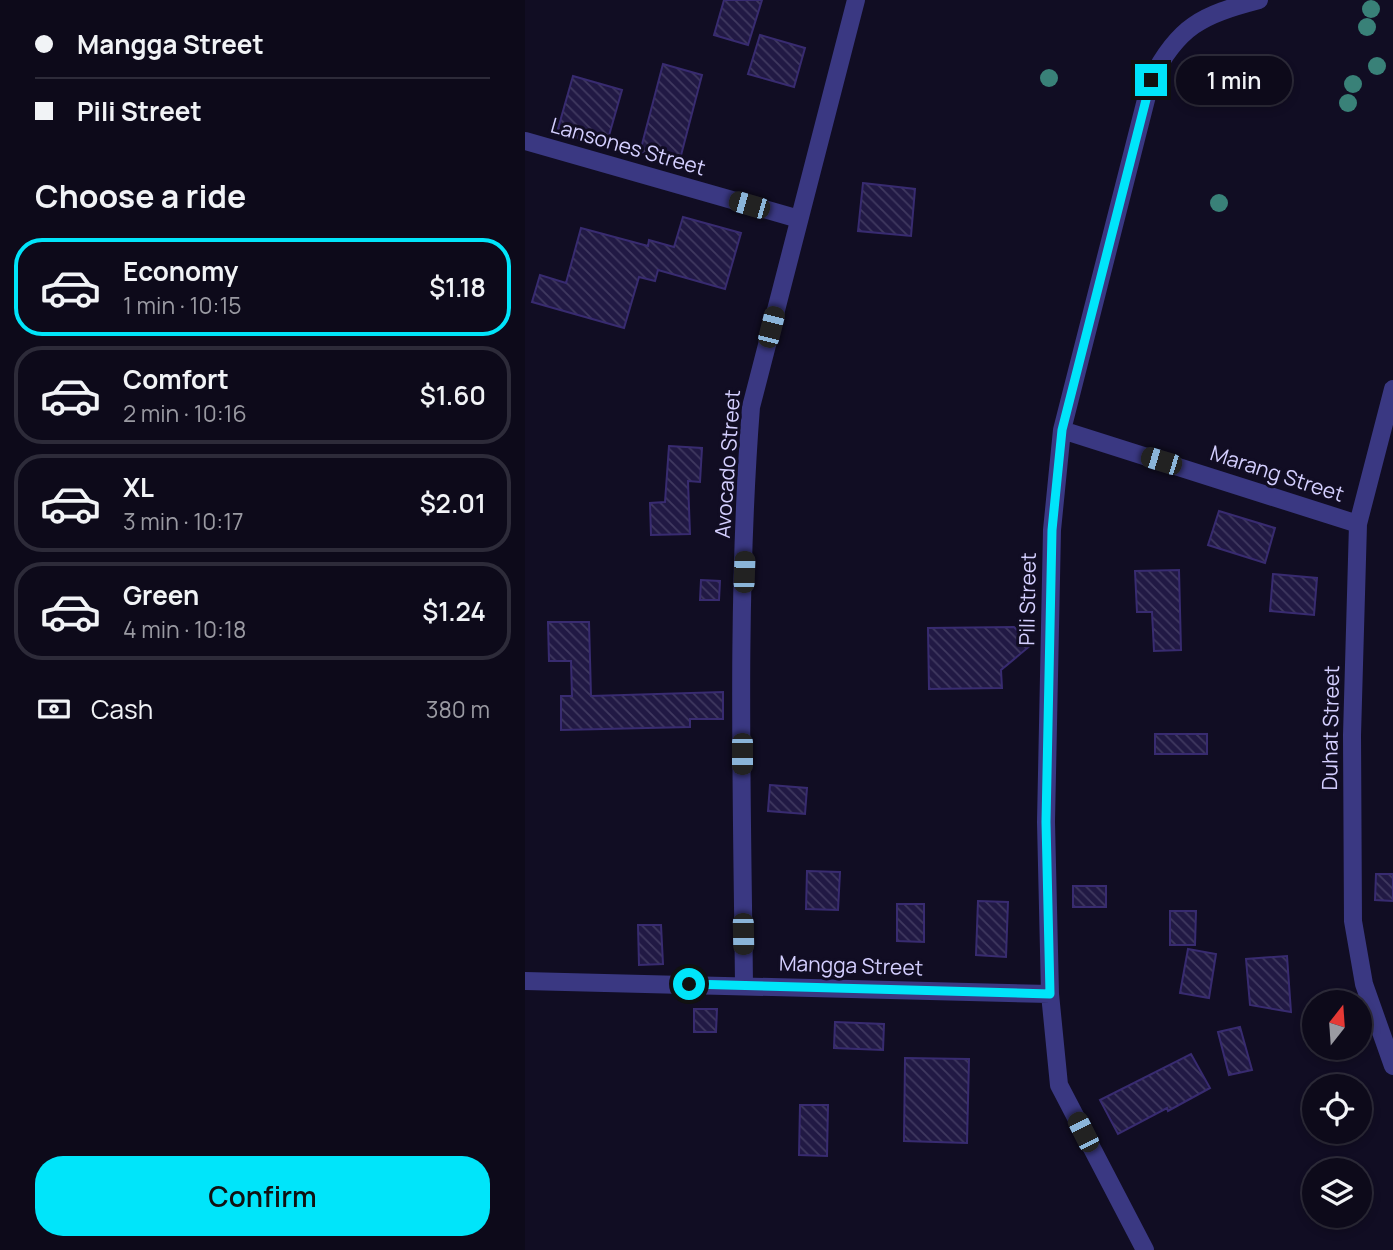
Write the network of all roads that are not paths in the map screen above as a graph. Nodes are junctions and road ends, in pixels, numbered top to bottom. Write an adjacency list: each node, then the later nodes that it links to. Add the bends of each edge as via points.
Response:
1 (856, 0): 4 (street, Avocado Street)
2 (1259, 0): 6 (street, Pili Street, via 1192,24 1165,53 1151,80)
3 (525, 141): 4 (street, Lansones Street)
4 (799, 219): 9 (street, Avocado Street, via 751,407 746,467 741,677)
5 (1393, 389): 7 (street, Duhat Street)
6 (1062, 430): 7 (street, Marang Street); 10 (street, Pili Street, via 1052,544 1046,822)
7 (1358, 524): 11 (street, Duhat Street, via 1353,921 1364,984)
8 (525, 981): 9 (street, Mangga Street)
9 (744, 985): 10 (street, Mangga Street)
10 (1050, 994): 12 (street, Pili Street, via 1059,1085)
11 (1393, 1066)
12 (1145, 1250)

